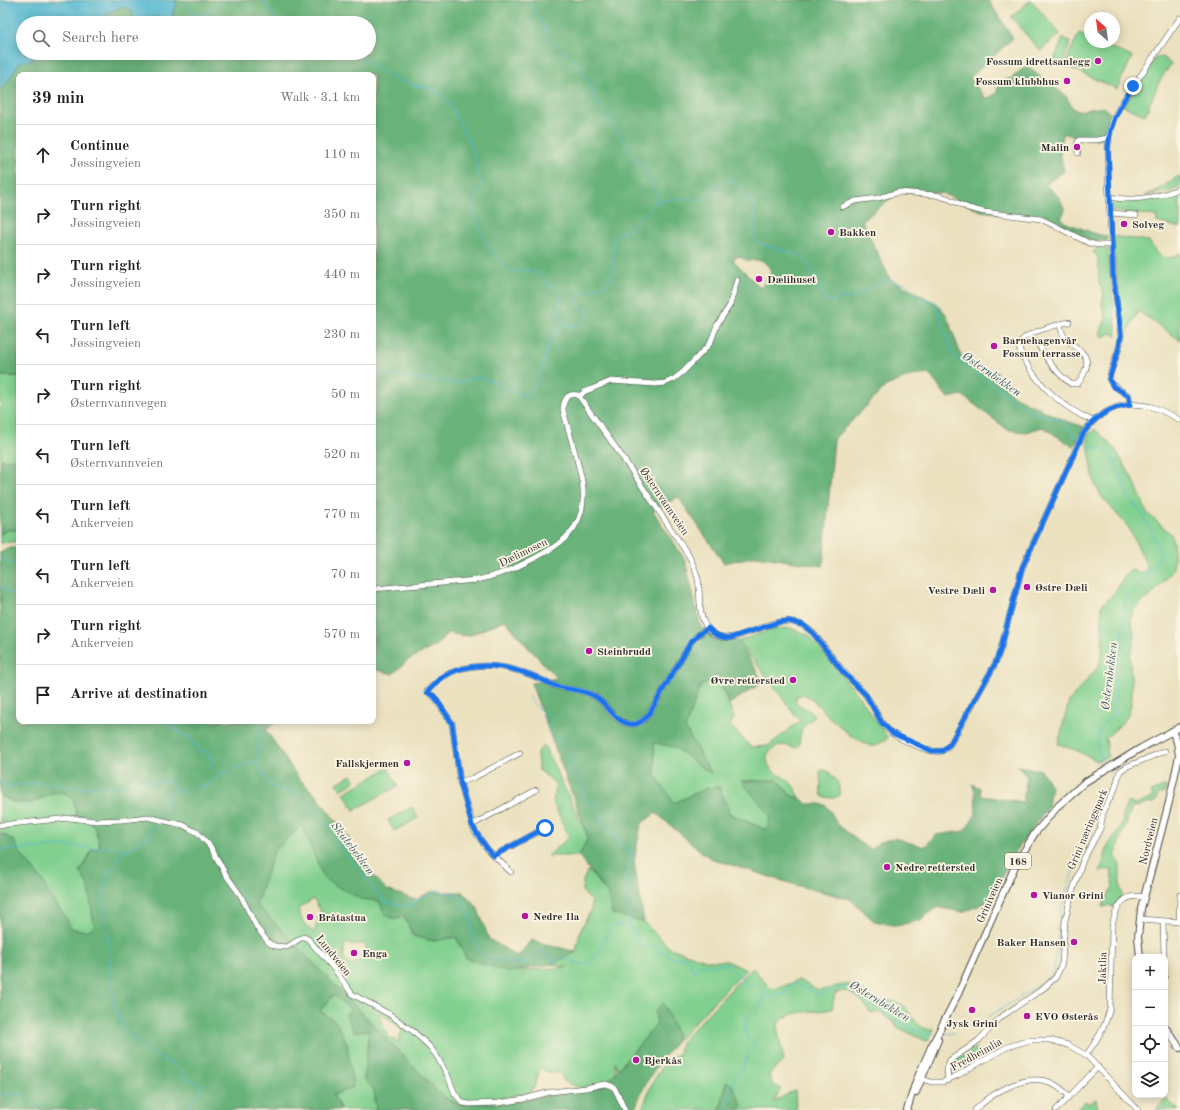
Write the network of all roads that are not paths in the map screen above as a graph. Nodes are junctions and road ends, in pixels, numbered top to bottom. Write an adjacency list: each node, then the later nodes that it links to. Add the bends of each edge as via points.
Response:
1 (1180, 18): 2 (street, via 1121,104)
2 (1108, 138): 3 (street, via 1079,140); 5 (street)
3 (1078, 153)
4 (1180, 188): 5 (street, via 1142,198)
5 (1109, 197): 7 (street)
6 (842, 207): 9 (street, via 855,201 899,192 935,195 974,210 1032,217 1089,243)
7 (1110, 213): 8 (street); 9 (street)
8 (1136, 215)
9 (1111, 245): 15 (street, via 1121,338 1109,379 1113,386 1129,396)
10 (737, 280): 14 (street, via 730,306 717,325 707,348 674,379 655,384 611,381)
11 (1069, 322): 12 (street)
12 (1060, 324): 13 (street, via 1064,336 1087,360 1082,379 1077,384 1071,384 1058,372); 17 (street, via 1025,337 1020,344 1020,353 1051,394)
13 (1037, 342)
14 (579, 396): 18 (street, Dælimosen, via 574,394 567,397 563,404 583,489 581,513 566,538 552,550 488,578); 19 (street, Østernvannveien, via 689,556 697,574 702,617)
15 (1130, 405): 16 (street, via 1150,407); 17 (street, via 1111,410)
16 (1180, 420)
17 (1093, 421): 19 (street, via 1080,440 1022,568 995,664 952,741 944,750 930,750 889,730 866,695 843,672 813,633 803,625 789,621 779,622 730,638 723,638)
18 (376, 589)
19 (708, 628): 24 (street, via 691,642 649,714 643,721 635,724 622,722 591,694 560,687 517,670 487,666 468,667 443,677 427,692 434,696 452,723)
20 (1180, 727): 21 (main road, Griniveien / 168)
21 (1175, 733): 32 (main road, Nordveien, via 1179,750 1177,767); 42 (main road, Griniveien / 168, via 1131,754 1076,789 1051,812 1032,837 1012,872 951,1012)
22 (1165, 750): 43 (street, Grini næringspark, via 1120,772 1115,789 1104,809 1100,829 1083,860 1070,896 1065,921 1062,963 1056,977 1001,1017 979,1040 950,1060 946,1069)
23 (520, 753): 24 (street, via 473,778)
24 (460, 782): 27 (street)
25 (536, 790): 27 (street)
26 (0, 824): 45 (street, Lundveien, via 70,818 96,821 147,817 191,828 214,852 264,938 275,946 287,947 300,938 308,938 352,994 389,1014 429,1046 447,1074 455,1094 463,1103 498,1103 606,1084 616,1089)
27 (472, 825): 29 (street)
28 (545, 828): 29 (street)
29 (493, 856): 30 (street)
30 (511, 872)
31 (1180, 895): 35 (street)
32 (1144, 897): 33 (main road, Nordveien); 40 (street, Jaktlia, via 1132,896 1124,900 1114,917 1108,1018)
33 (1140, 919): 34 (street); 36 (main road, Nordveien)
34 (1163, 921): 35 (street); 37 (street)
35 (1180, 922)
36 (1140, 954)
37 (1164, 954)
38 (1168, 1031): 39 (main road)
39 (1180, 1048)
40 (1086, 1055): 41 (street, Fredheimlia); 43 (street, Fredheimlia, via 1059,1042 1030,1040 1007,1047)
41 (1098, 1067): 44 (street); 49 (street, Fredheimlia)
42 (919, 1078): 43 (street, Fredheimlia, via 935,1083); 46 (main road, Griniveien / 168)
43 (948, 1081)
44 (1069, 1096): 47 (street, via 1051,1082 1028,1080 992,1096); 48 (street)
45 (625, 1110)
46 (908, 1110)
47 (975, 1110)
48 (1056, 1110)
49 (1138, 1110)

